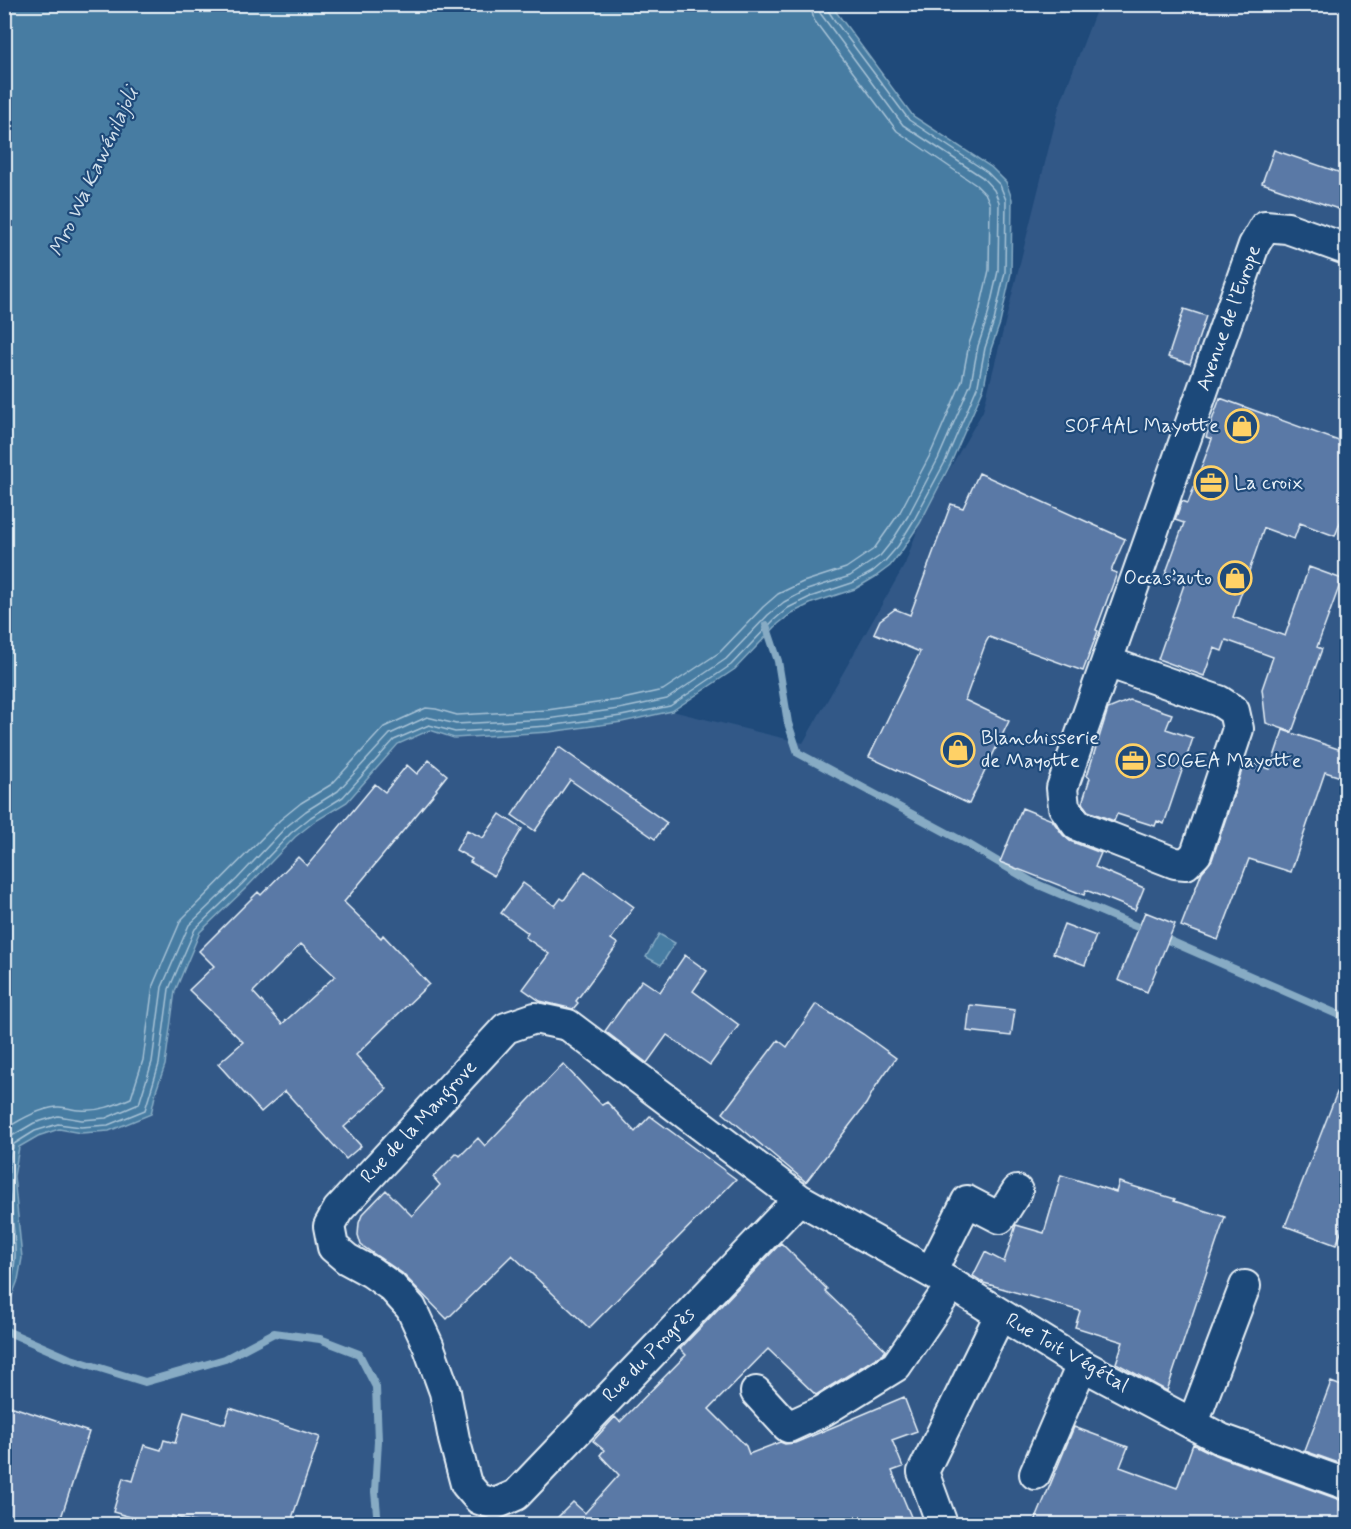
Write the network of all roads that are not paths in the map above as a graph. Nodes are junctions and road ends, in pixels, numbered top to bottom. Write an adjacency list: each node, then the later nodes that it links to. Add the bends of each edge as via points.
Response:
1 (1347, 249): 2 (street, Avenue de l’Europe, via 1287,228 1265,226 1254,245)
2 (1107, 662): 2 (street, Avenue de l’Europe, via 1219,701 1234,711 1238,729 1196,854 1186,864 1174,863 1077,825 1064,807 1062,788)
3 (1017, 1191): 5 (street, via 1000,1218 967,1201)
4 (799, 1199): 5 (street, Rue Toit Végétal); 13 (street, Rue du Progrès, via 516,1495); 13 (street, Rue de la Mangrove, via 568,1024 535,1018 506,1028 338,1209 329,1226 333,1247 392,1287 411,1308 445,1392 466,1484 479,1499)
5 (941, 1278): 7 (street, Rue Toit Végétal); 9 (street, via 896,1366 823,1411 788,1427)
6 (1245, 1286): 10 (street)
7 (1000, 1314): 8 (street, Rue Toit Végétal); 14 (street, via 923,1472)
8 (1082, 1365): 10 (street, Rue Toit Végétal); 11 (street)
9 (756, 1392)
10 (1193, 1423): 12 (street, Rue Toit Végétal, via 1221,1439)
11 (1035, 1474)
12 (1347, 1484)
13 (495, 1504)
14 (942, 1524)

